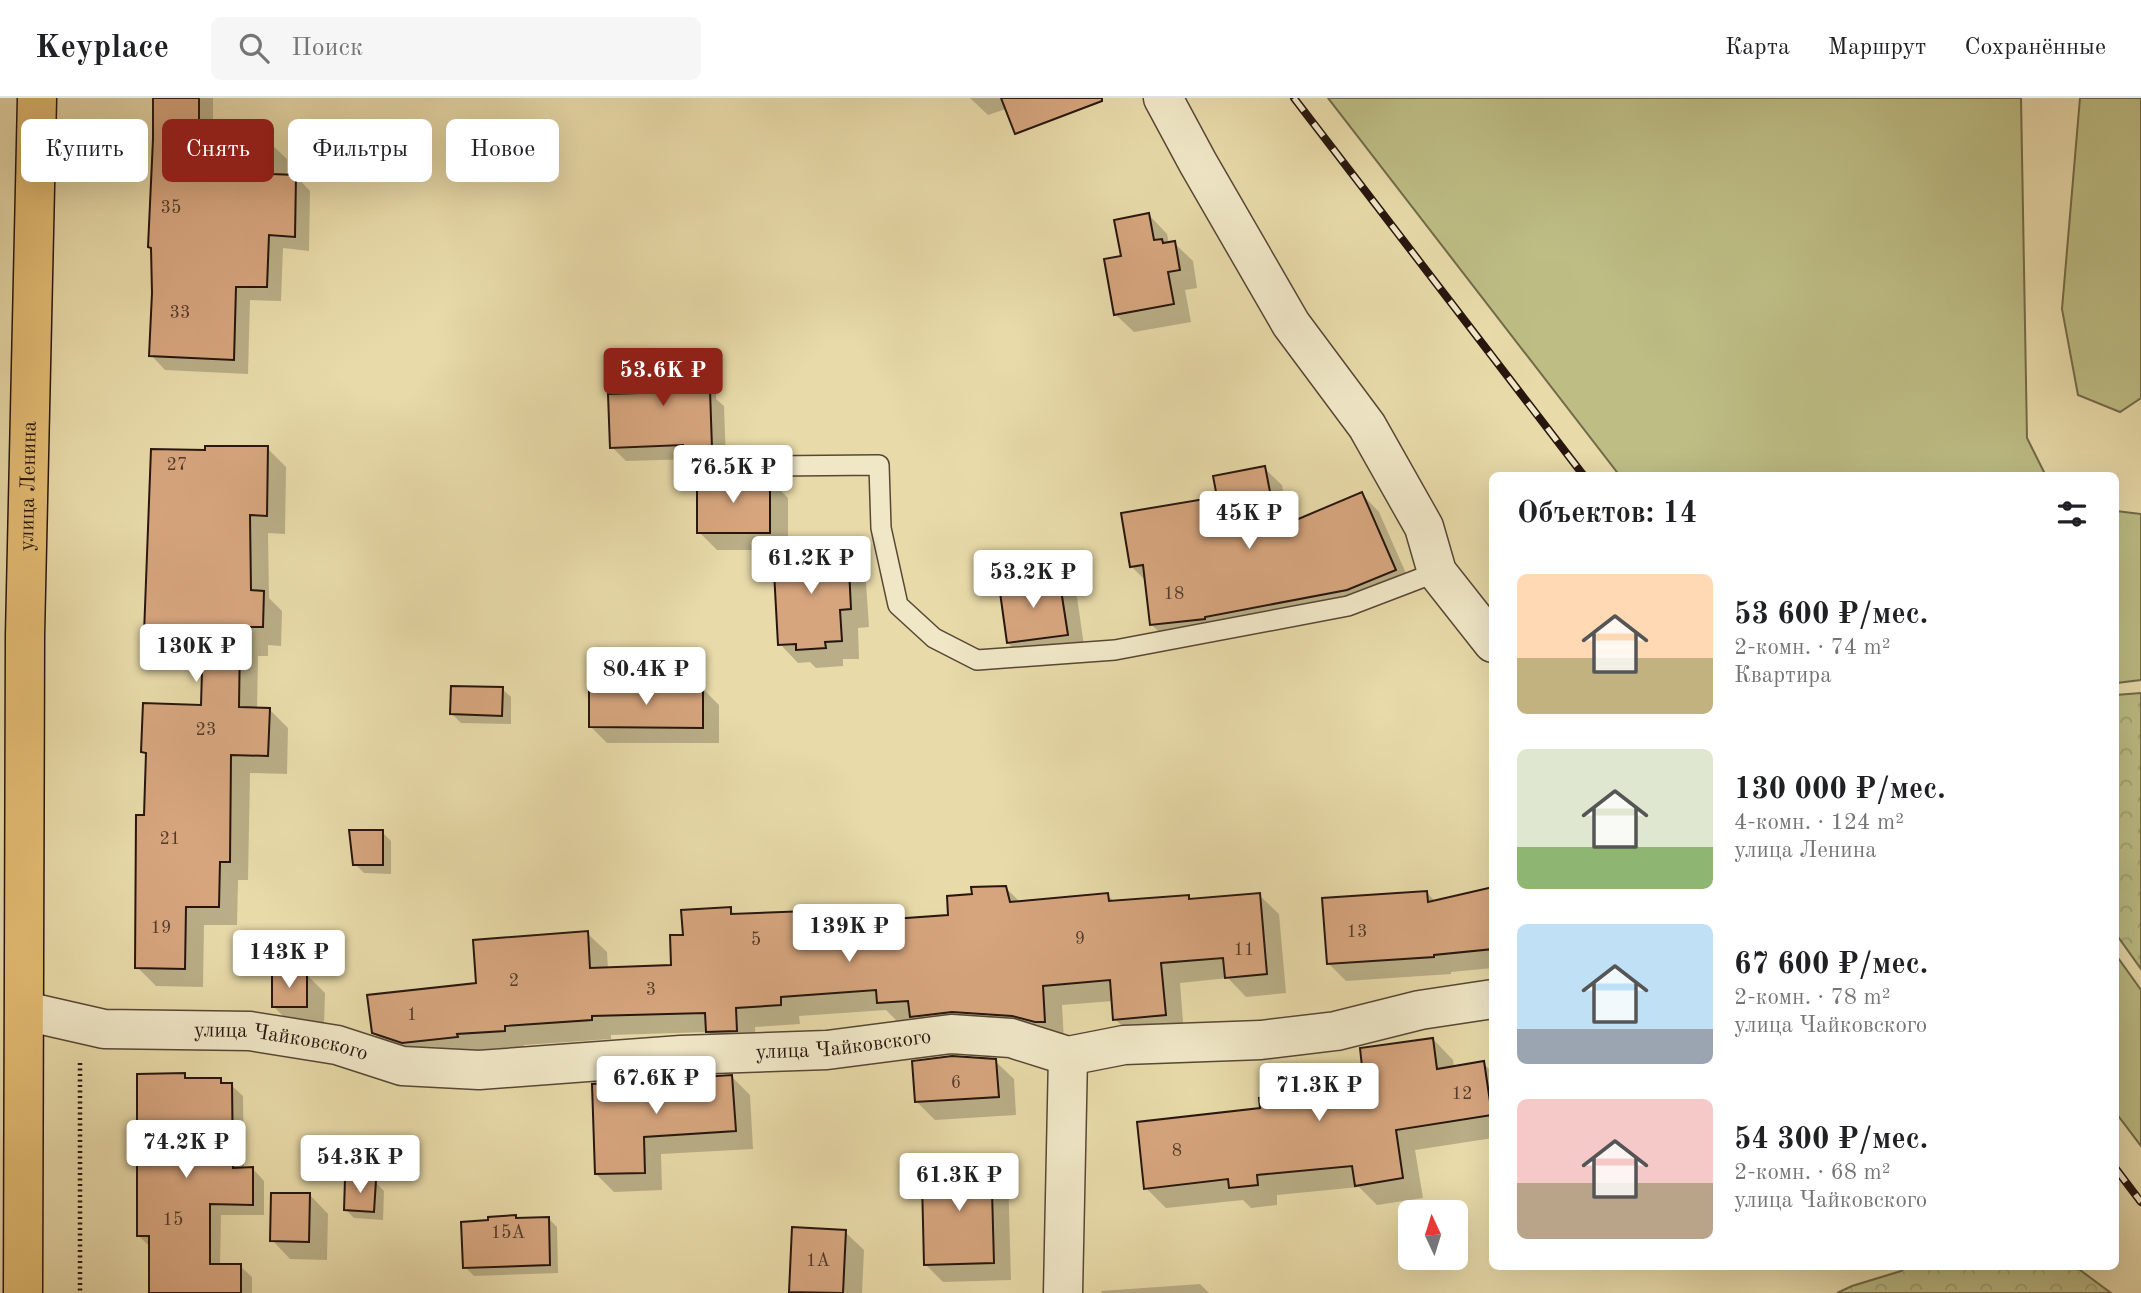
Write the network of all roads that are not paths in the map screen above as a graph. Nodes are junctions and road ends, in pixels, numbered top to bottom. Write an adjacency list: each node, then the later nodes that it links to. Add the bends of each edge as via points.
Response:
1 (37, 98): 5 (main road, улица Ленина)
2 (1163, 98): 4 (street, via 1291,324 1367,426 1424,527)
3 (772, 466): 4 (lane, via 879,465 881,528 898,605 934,638 977,660 1115,650 1307,614 1348,606)
4 (1437, 572): 6 (street)
5 (13, 636): 8 (main road, улица Ленина)
6 (1489, 638)
7 (1489, 1000): 9 (street, улица Чайковского, via 1420,1010 1336,1031 1261,1040 1124,1045)
8 (25, 1011): 9 (street, улица Чайковского, via 104,1028 250,1031 337,1045 402,1066 479,1070 827,1050 951,1034 1011,1038); 10 (main road, улица Ленина)
9 (1068, 1056): 11 (street)
10 (23, 1293)
11 (1063, 1293)

